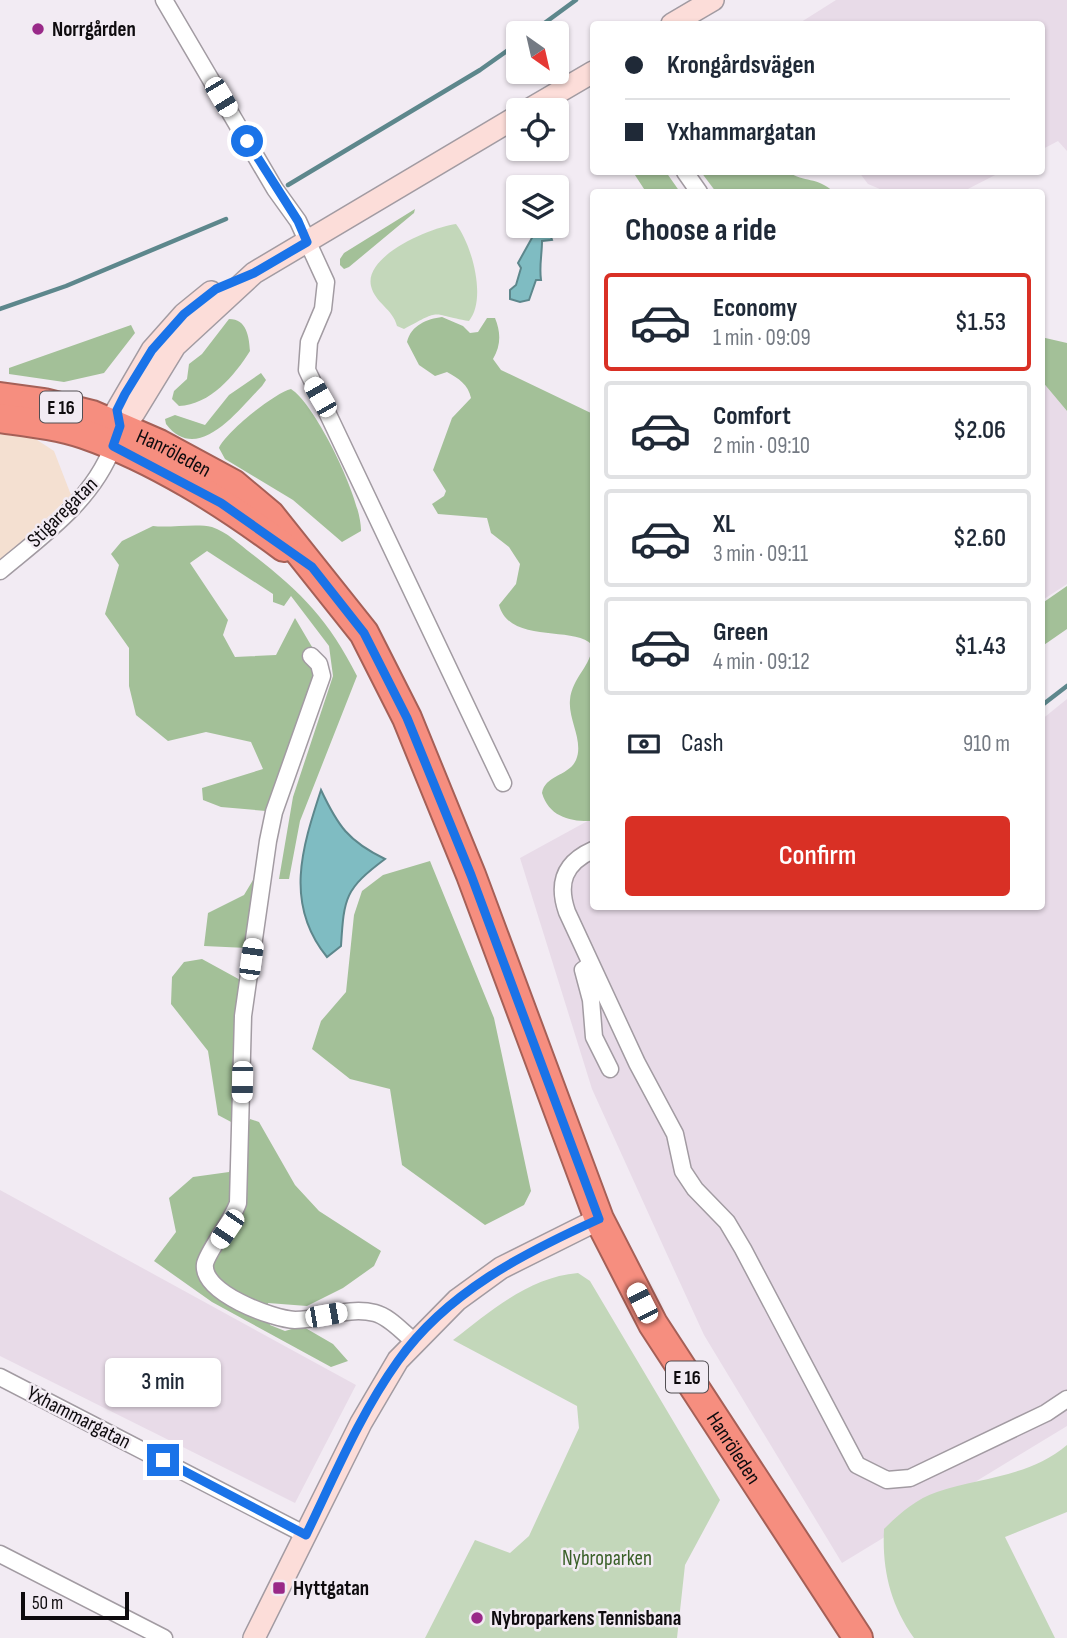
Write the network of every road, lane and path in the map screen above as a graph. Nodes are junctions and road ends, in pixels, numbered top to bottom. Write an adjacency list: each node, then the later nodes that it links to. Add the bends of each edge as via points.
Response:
1 (164, 0): 7 (street)
2 (713, 0): 3 (main road)
3 (677, 21)
4 (590, 74): 5 (main road)
5 (549, 98)
6 (506, 123): 7 (main road)
7 (307, 242): 10 (main road, via 216,289 184,314 152,350 117,410); 13 (street, via 326,282 323,309 309,342 307,370)
8 (0, 397): 10 (highway, Hanröleden / E 16, via 44,403)
9 (0, 418): 10 (highway, Hanröleden / E 16)
10 (117, 436): 11 (street, Stigaregatan, via 97,479 74,507); 17 (highway, Hanröleden / E 16, via 312,567 364,633 407,718 471,875)
11 (0, 570)
12 (311, 656): 18 (street, via 322,676 274,812 247,984 238,1203 205,1269 216,1288 257,1308 292,1320 352,1310 373,1313)
13 (503, 783)
14 (590, 852): 15 (street, via 572,863 561,888)
15 (591, 964): 16 (street, via 583,970 594,1037); 20 (street, via 675,1134 683,1171 743,1248 857,1465 887,1480 911,1478)
16 (610, 1069)
17 (599, 1219): 18 (main road, via 501,1268 457,1300); 25 (highway, Hanröleden / E 16, via 653,1324)
18 (414, 1342): 21 (main road, via 381,1387)
19 (0, 1377): 21 (street, Yxhammargatan)
20 (1067, 1399)
21 (306, 1535): 24 (main road)
22 (0, 1554): 23 (street)
23 (164, 1638)
24 (254, 1638)
25 (858, 1638)

